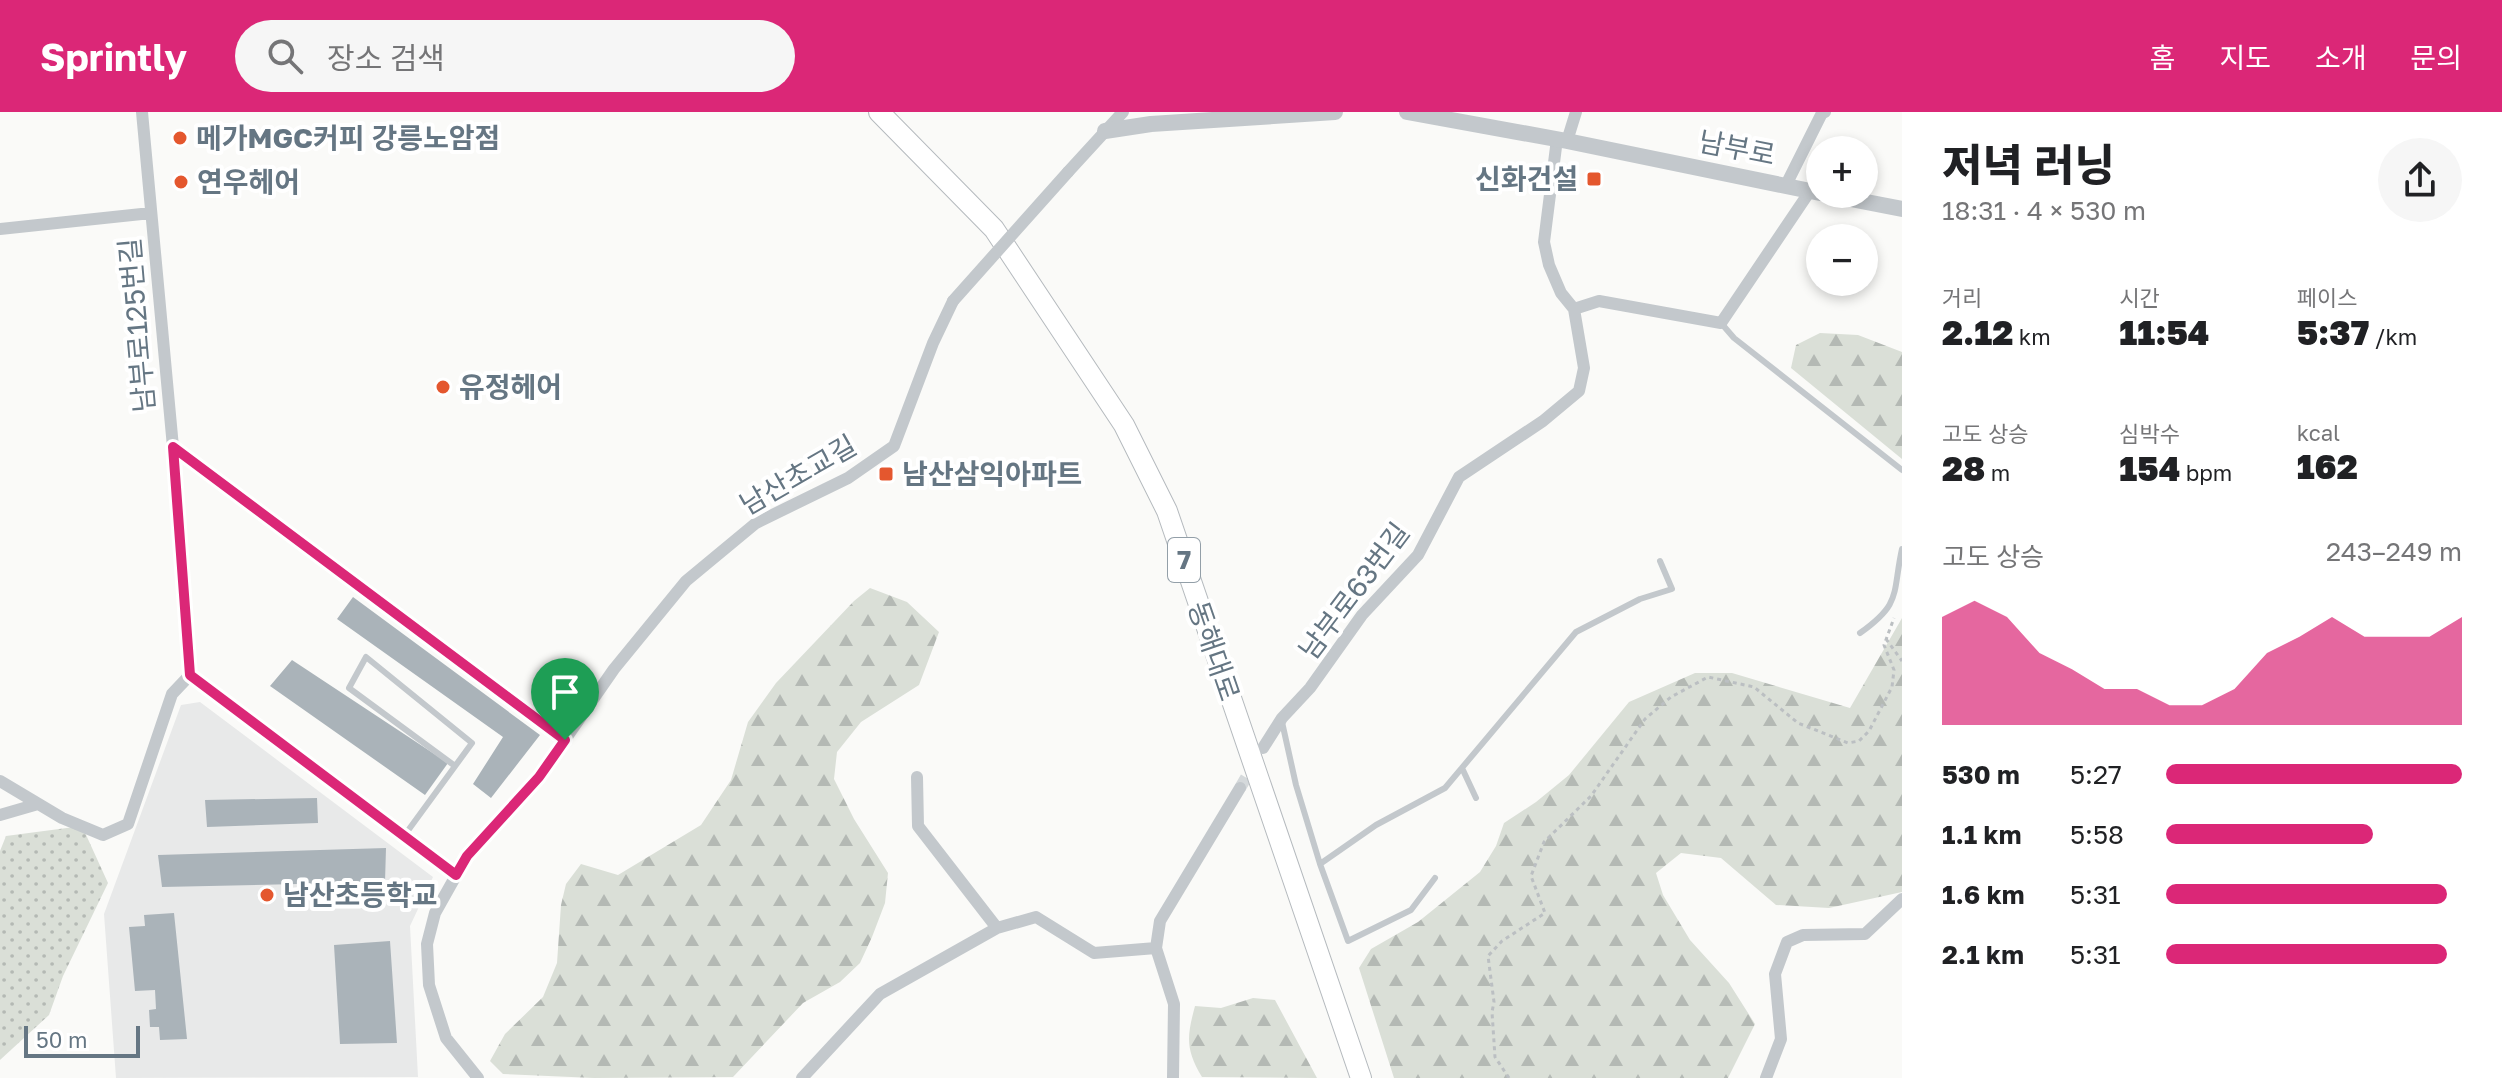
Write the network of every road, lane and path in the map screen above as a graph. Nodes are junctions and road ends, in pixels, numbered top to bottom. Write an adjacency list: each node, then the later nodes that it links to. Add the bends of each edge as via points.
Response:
1 (142, 112): 15 (street, 남부로125번길)
2 (880, 112): 47 (main road, 동해대로 / 7, via 994,229 1124,425 1167,511)
3 (1123, 112): 8 (street, 남산초교길)
4 (1335, 112): 8 (street)
5 (1407, 112): 9 (street, 남부로)
6 (1576, 112): 9 (street, 남부로63번길)
7 (1825, 112): 10 (street)
8 (1105, 131): 27 (street, 남산초교길, bridge, via 953,301 894,446 848,478 756,523 686,581 614,669)
9 (1562, 140): 10 (street, 남부로); 17 (street, 남부로63번길, via 1544,242 1561,293)
10 (1786, 185): 11 (street, 남부로)
11 (1806, 190)
12 (1878, 204): 14 (street, 남부로)
13 (1807, 208): 18 (street)
14 (1902, 209)
15 (151, 213): 16 (street, 남부로125번길); 19 (street, 남부로125번길)
16 (0, 229)
17 (1574, 309): 18 (street, via 1599,301); 26 (street, 남부로63번길, via 1584,368 1579,391 1459,477 1418,555 1362,615)
18 (1721, 323): 20 (lane)
19 (173, 447): 25 (street, 남부로125번길); 27 (street)
20 (1902, 470)
21 (1902, 549): 23 (lane, via 1898,587 1884,616)
22 (1660, 561): 30 (lane, via 1672,589 1576,632)
23 (1860, 633)
24 (1902, 661): 48 (path, via 1886,639 1894,670 1892,687 1859,741 1848,743 1798,723 1754,687 1708,677 1645,719 1591,796 1544,842 1531,876 1545,913 1488,956 1495,1057)
25 (190, 675): 35 (street, via 172,694 128,824 103,835); 37 (street)
26 (1282, 718): 28 (street, 남부로63번길); 38 (lane)
27 (565, 740): 39 (street, 남산초교길)
28 (1263, 748)
29 (455, 766): 29 (lane, via 472,743 366,657 349,688); 37 (lane)
30 (1462, 768): 34 (lane); 38 (lane, via 1445,788 1376,825)
31 (917, 777): 42 (street, via 918,826)
32 (0, 781): 35 (street)
33 (1240, 788): 43 (street, via 1160,921)
34 (1476, 798)
35 (38, 804): 36 (street)
36 (0, 815)
37 (404, 836): 39 (street)
38 (1320, 864): 40 (lane, via 1348,941 1411,910)
39 (456, 875): 44 (street, 남산초교길, via 435,913 427,944 429,985 446,1038)
40 (1435, 878)
41 (1902, 899): 49 (street, via 1865,934 1803,935 1787,942 1775,974 1781,1039)
42 (997, 928): 43 (street, via 1036,917 1094,953); 45 (street, via 880,994)
43 (1156, 948): 46 (street, via 1174,1004)
44 (478, 1078)
45 (802, 1078)
46 (1173, 1078)
47 (1361, 1078)
48 (1509, 1078)
49 (1766, 1078)

